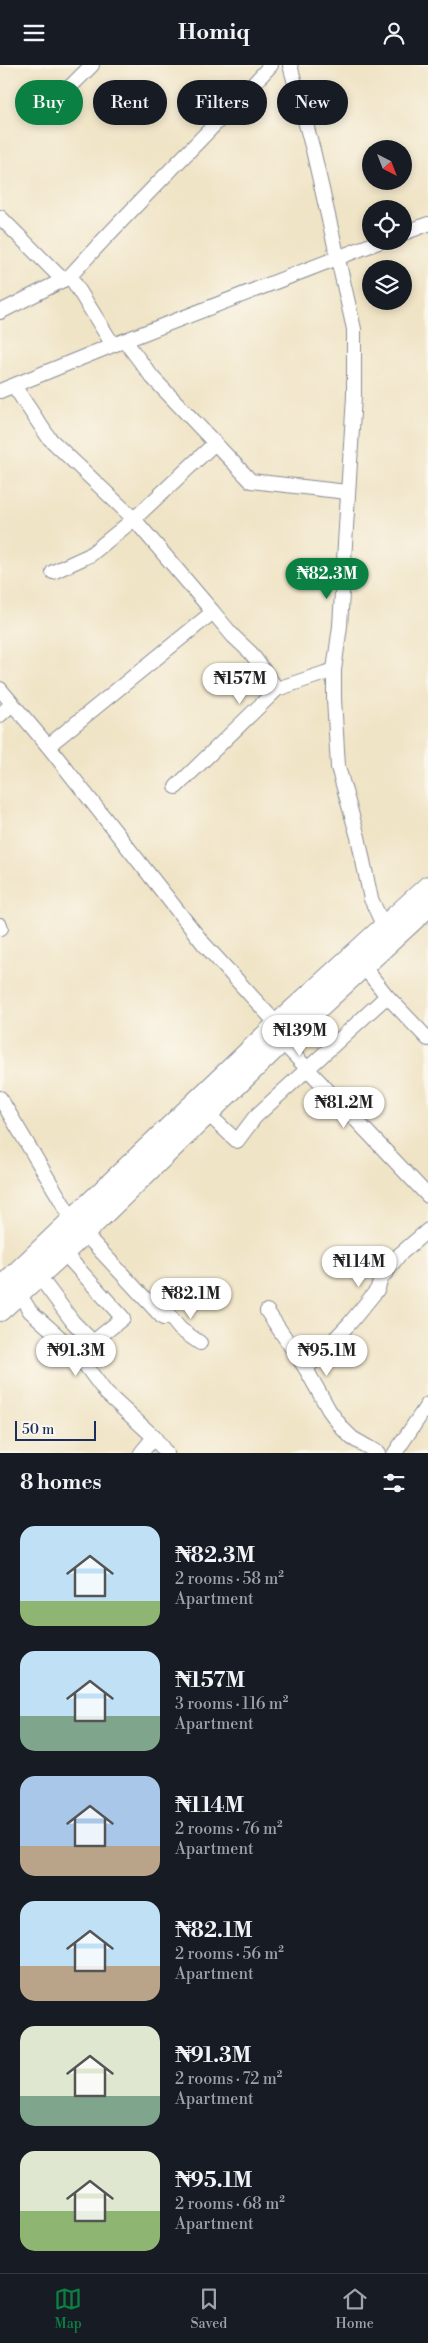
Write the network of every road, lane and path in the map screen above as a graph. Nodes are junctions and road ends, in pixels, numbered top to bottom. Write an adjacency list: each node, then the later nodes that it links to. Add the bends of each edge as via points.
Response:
1 (92, 65): 4 (street)
2 (271, 65): 10 (street)
3 (290, 65): 9 (street)
4 (77, 80)
5 (0, 217): 10 (street)
6 (428, 224): 7 (street)
7 (412, 230)
8 (362, 248): 9 (street)
9 (337, 258): 12 (street); 16 (street, via 354,329)
10 (66, 278): 11 (street); 12 (street)
11 (0, 312)
12 (119, 343): 13 (street); 15 (street)
13 (14, 386): 14 (street); 17 (street, via 48,438)
14 (0, 391)
15 (215, 443): 16 (street, via 251,481); 17 (street)
16 (348, 492): 20 (street, via 340,626)
17 (134, 519): 18 (street, via 90,555); 19 (street)
18 (53, 572)
19 (213, 612): 22 (street, via 251,653); 25 (street)
20 (334, 670): 22 (street); 29 (street, via 338,767 371,899)
21 (0, 689): 23 (street)
22 (277, 689): 26 (street)
23 (12, 704): 24 (street); 25 (street)
24 (0, 715)
25 (48, 746): 32 (street, via 203,943)
26 (176, 787)
27 (428, 886): 29 (highway)
28 (428, 907): 30 (highway)
29 (384, 927): 32 (highway)
30 (363, 966): 31 (street); 32 (highway)
31 (387, 997): 33 (street); 34 (street)
32 (280, 1033): 34 (street); 36 (highway); 38 (highway)
33 (428, 1039)
34 (308, 1069): 36 (street, via 256,1117 237,1141); 37 (street)
35 (0, 1098): 38 (street)
36 (208, 1114): 38 (highway)
37 (428, 1196)
38 (78, 1226): 40 (highway); 42 (highway); 46 (street, via 165,1316)
39 (428, 1230): 47 (street, via 399,1255 377,1290)
40 (64, 1253): 41 (highway); 41 (street, via 123,1318 93,1342 73,1322)
41 (39, 1276): 43 (highway)
42 (0, 1288)
43 (23, 1289): 44 (highway); 49 (street, via 23,1300 30,1311 74,1350 106,1393)
44 (0, 1311)
45 (267, 1311): 47 (street)
46 (200, 1343)
47 (306, 1369): 52 (street, via 342,1428 352,1438)
48 (428, 1404): 53 (street)
49 (154, 1437): 50 (street); 51 (street)
50 (141, 1453)
51 (166, 1453)
52 (378, 1453)
53 (395, 1453)

